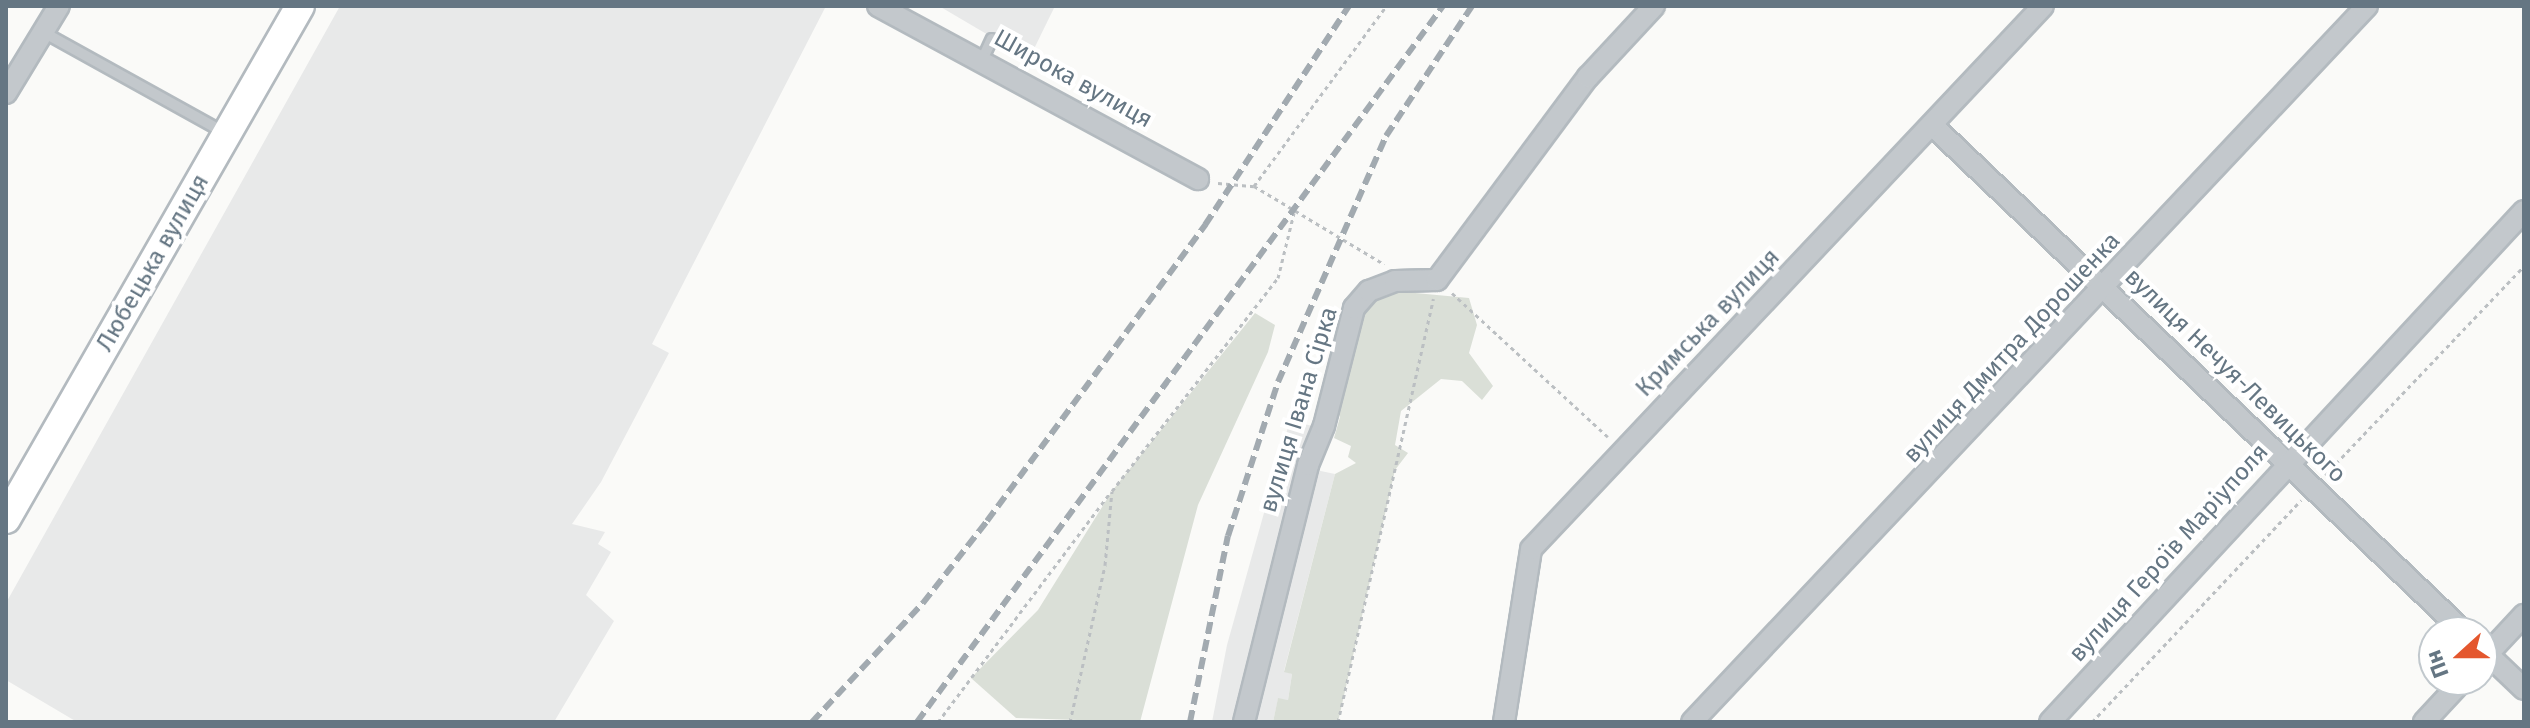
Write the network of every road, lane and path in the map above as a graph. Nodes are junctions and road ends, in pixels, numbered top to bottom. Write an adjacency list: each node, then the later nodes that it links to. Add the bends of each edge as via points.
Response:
1 (59, 6): 8 (street)
2 (300, 6): 13 (main road, Любецька вулиця)
3 (878, 6): 10 (street, Широка вулиця)
4 (1386, 6): 15 (path)
5 (1654, 6): 18 (street, via 1588,77)
6 (2043, 6): 12 (street, Кримська вулиця)
7 (2367, 6): 19 (street, вулиця Дмитра Дорошенка)
8 (43, 32): 11 (street); 13 (lane)
9 (992, 39): 10 (lane)
10 (983, 58): 14 (street, Широка вулиця)
11 (6, 93)
12 (1932, 125): 19 (street, вулиця Нечуя-Левицького); 33 (street, Кримська вулиця, via 1531,549)
13 (226, 134): 22 (main road, Любецька вулиця)
14 (1198, 179)
15 (1254, 186)
16 (2524, 211): 20 (street, вулиця Героїв Маріуполя)
17 (1294, 213): 21 (path, via 1278,278)
18 (1437, 280): 31 (street, вулиця Івана Сірка, via 1395,281 1369,291 1354,308 1324,426 1308,465); 32 (path)
19 (2105, 288): 20 (street, вулиця Нечуя-Левицького); 34 (street, вулиця Дмитра Дорошенка)
20 (2287, 461): 24 (street, вулиця Нечуя-Левицького); 35 (street, вулиця Героїв Маріуполя)
21 (1112, 491): 29 (path); 30 (path, via 1105,565)
22 (6, 519)
23 (2524, 615): 25 (street)
24 (2447, 616)
25 (2498, 640)
26 (2498, 666): 27 (street)
27 (2524, 689)
28 (2448, 696): 36 (street)
29 (938, 722)
30 (1070, 722)
31 (1244, 722)
32 (1338, 722)
33 (1504, 722)
34 (1692, 722)
35 (2050, 722)
36 (2424, 722)

